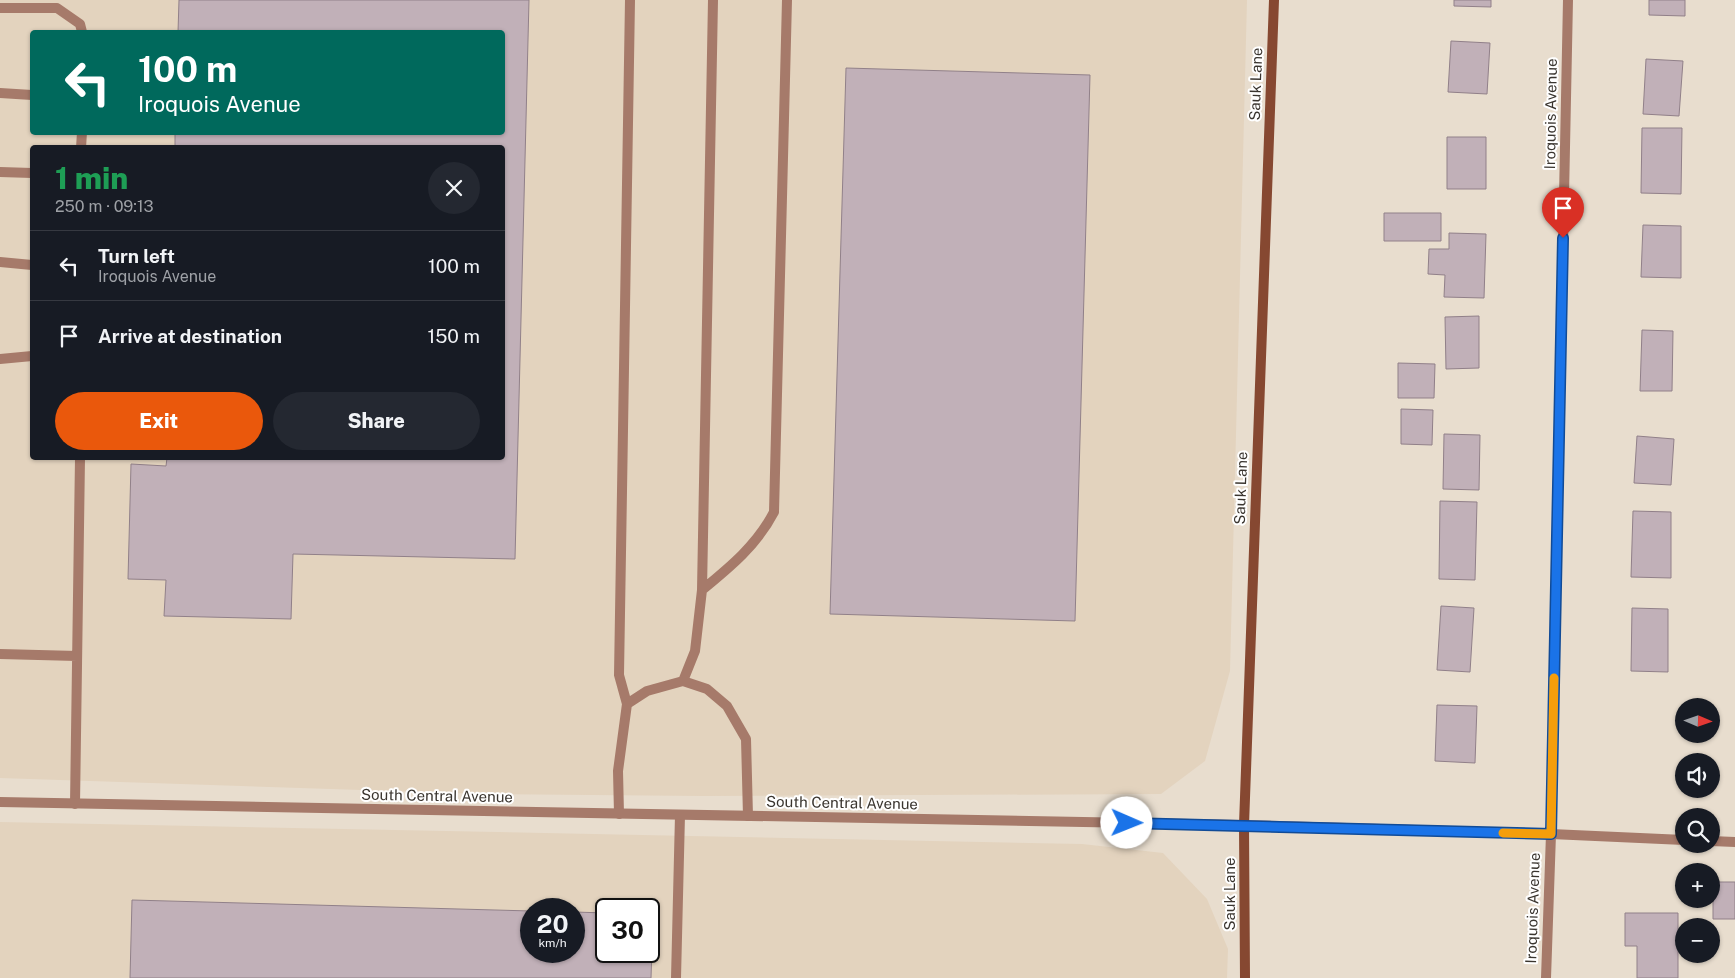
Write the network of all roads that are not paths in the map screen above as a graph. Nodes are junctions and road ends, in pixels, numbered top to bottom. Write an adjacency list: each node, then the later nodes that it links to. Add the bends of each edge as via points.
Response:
1 (630, 0): 21 (street, via 619,675)
2 (713, 0): 17 (street)
3 (787, 0): 17 (street, via 774,512 766,528 742,556)
4 (1274, 0): 27 (street, Sauk Lane)
5 (1568, 0): 28 (street, Iroquois Avenue)
6 (0, 8): 7 (street, via 57,8 80,24)
7 (82, 30)
8 (0, 93): 9 (street)
9 (30, 95)
10 (0, 172): 11 (street)
11 (30, 173)
12 (0, 262): 13 (street)
13 (30, 265)
14 (30, 356): 15 (street)
15 (0, 359)
16 (80, 460): 19 (street)
17 (702, 590): 20 (street, via 695,651)
18 (0, 654): 19 (street)
19 (77, 656): 23 (street)
20 (682, 681): 21 (street, via 647,691); 26 (street, via 707,689 727,706 746,739)
21 (627, 704): 24 (street, via 618,771)
22 (0, 802): 23 (street, South Central Avenue)
23 (75, 804): 24 (street, South Central Avenue)
24 (619, 814): 25 (street, South Central Avenue)
25 (680, 815): 26 (street, South Central Avenue); 32 (street)
26 (748, 816): 27 (street, South Central Avenue)
27 (1244, 825): 28 (street, South Central Avenue); 33 (street, Sauk Lane)
28 (1551, 834): 29 (street, South Central Avenue); 34 (street, Iroquois Avenue)
29 (1675, 840)
30 (1720, 841): 31 (street)
31 (1735, 842)
32 (676, 978)
33 (1245, 978)
34 (1546, 978)

